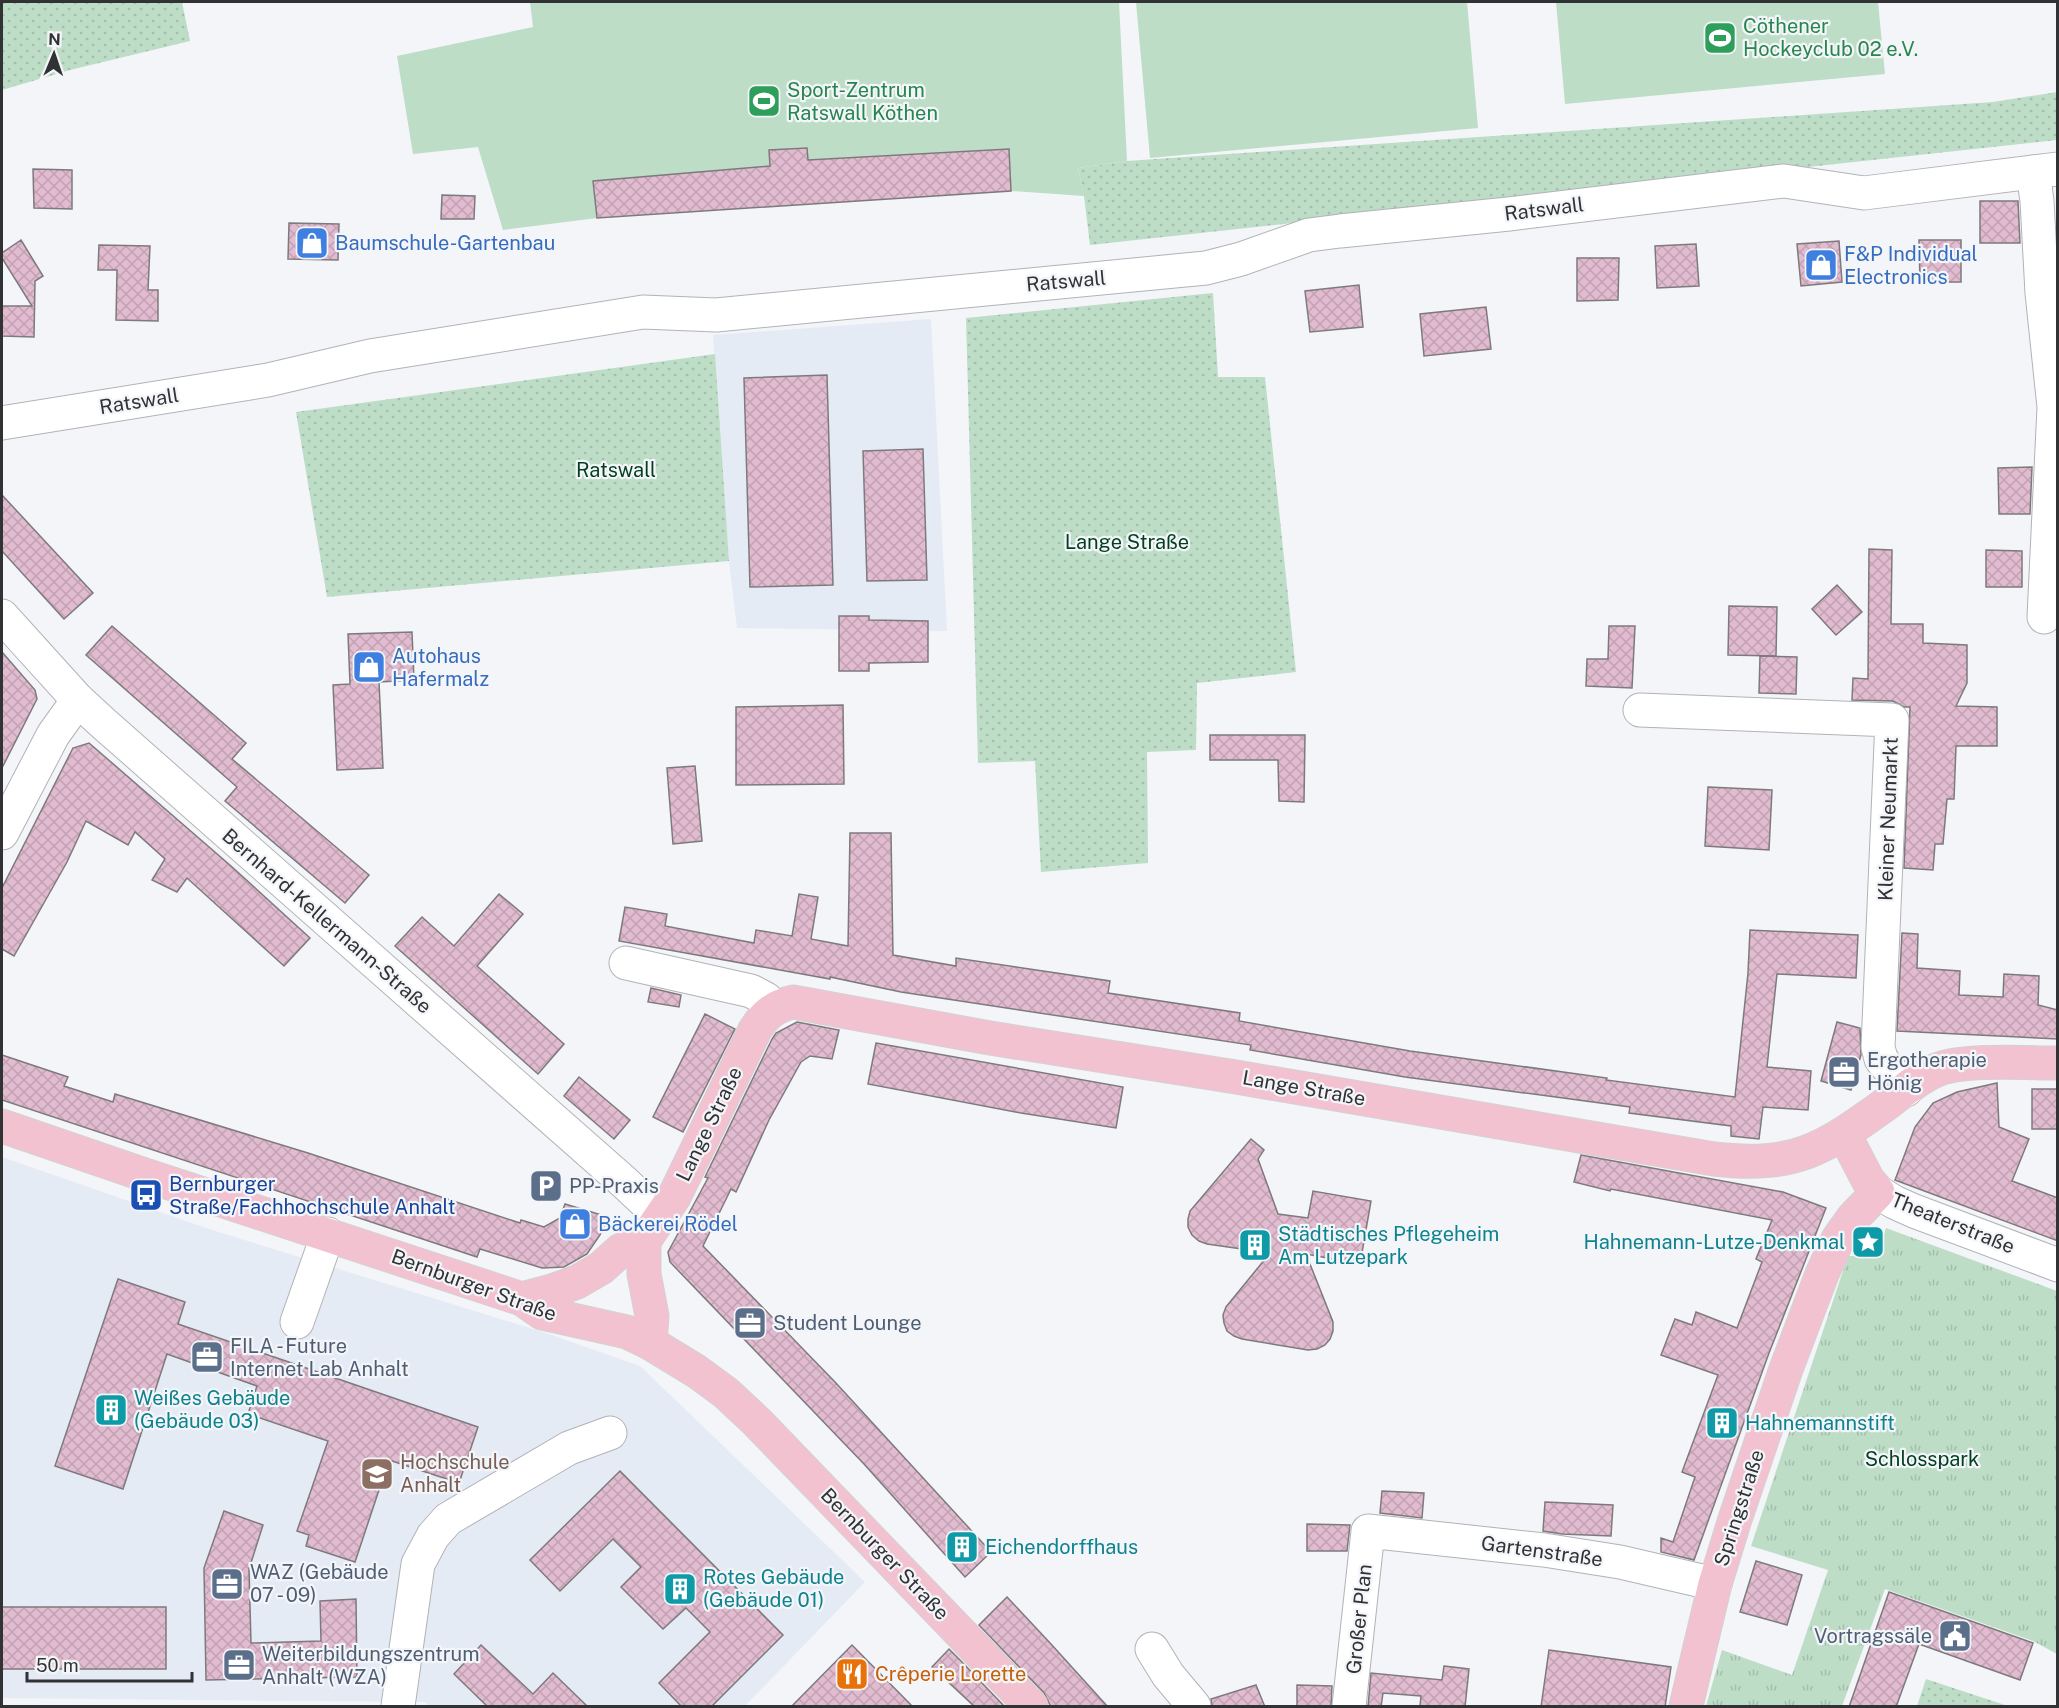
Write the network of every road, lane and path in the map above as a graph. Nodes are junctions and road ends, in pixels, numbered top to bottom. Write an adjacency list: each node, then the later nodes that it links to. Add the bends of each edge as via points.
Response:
1 (2045, 171): 2 (street, Ratswall, via 1864,194 1784,181 1309,235 1206,268 716,315 643,312 370,356 268,380); 4 (street, via 2037,201 2054,407)
2 (2, 423)
3 (2, 616): 5 (street, Bernhard-Kellermann-Straße)
4 (2044, 617)
5 (78, 700): 7 (street, via 53,735); 15 (street, Bernhard-Kellermann-Straße, via 624,1182)
6 (1640, 710): 11 (street, Kleiner Neumarkt, via 1892,720 1878,1047 1881,1059)
7 (2, 833)
8 (626, 963): 9 (street, via 752,992)
9 (774, 1008): 13 (main road, Lange Straße, via 802,1002 990,1038 1714,1159 1742,1162 1789,1158); 15 (main road, Lange Straße, via 755,1030 674,1197)
10 (2058, 1063): 11 (main road, Lange Straße, via 1950,1066 1930,1073)
11 (1906, 1090): 13 (main road, Lange Straße)
12 (2, 1126): 16 (main road, Bernburger Straße)
13 (1838, 1138): 14 (main road, Theaterstraße)
14 (1878, 1192): 17 (street, Theaterstraße, via 1914,1211); 23 (main road, Springstraße, via 1852,1218 1827,1260)
15 (652, 1229): 18 (main road, via 577,1282); 20 (main road, via 644,1274 652,1316)
16 (328, 1234): 18 (main road, Bernburger Straße); 19 (street)
17 (2058, 1265)
18 (522, 1299): 20 (main road, Bernburger Straße, via 542,1313 627,1332)
19 (297, 1322)
20 (650, 1343): 26 (main road, Bernburger Straße, via 726,1393 757,1422)
21 (610, 1433): 25 (street, via 569,1448 448,1519 433,1536 418,1564)
22 (1368, 1531): 23 (street, Gartenstraße, via 1555,1551); 28 (street, Großer Plan)
23 (1714, 1584): 29 (main road, Springstraße)
24 (1152, 1649): 27 (street)
25 (398, 1707)
26 (1031, 1707)
27 (1194, 1707)
28 (1349, 1707)
29 (1686, 1707)

